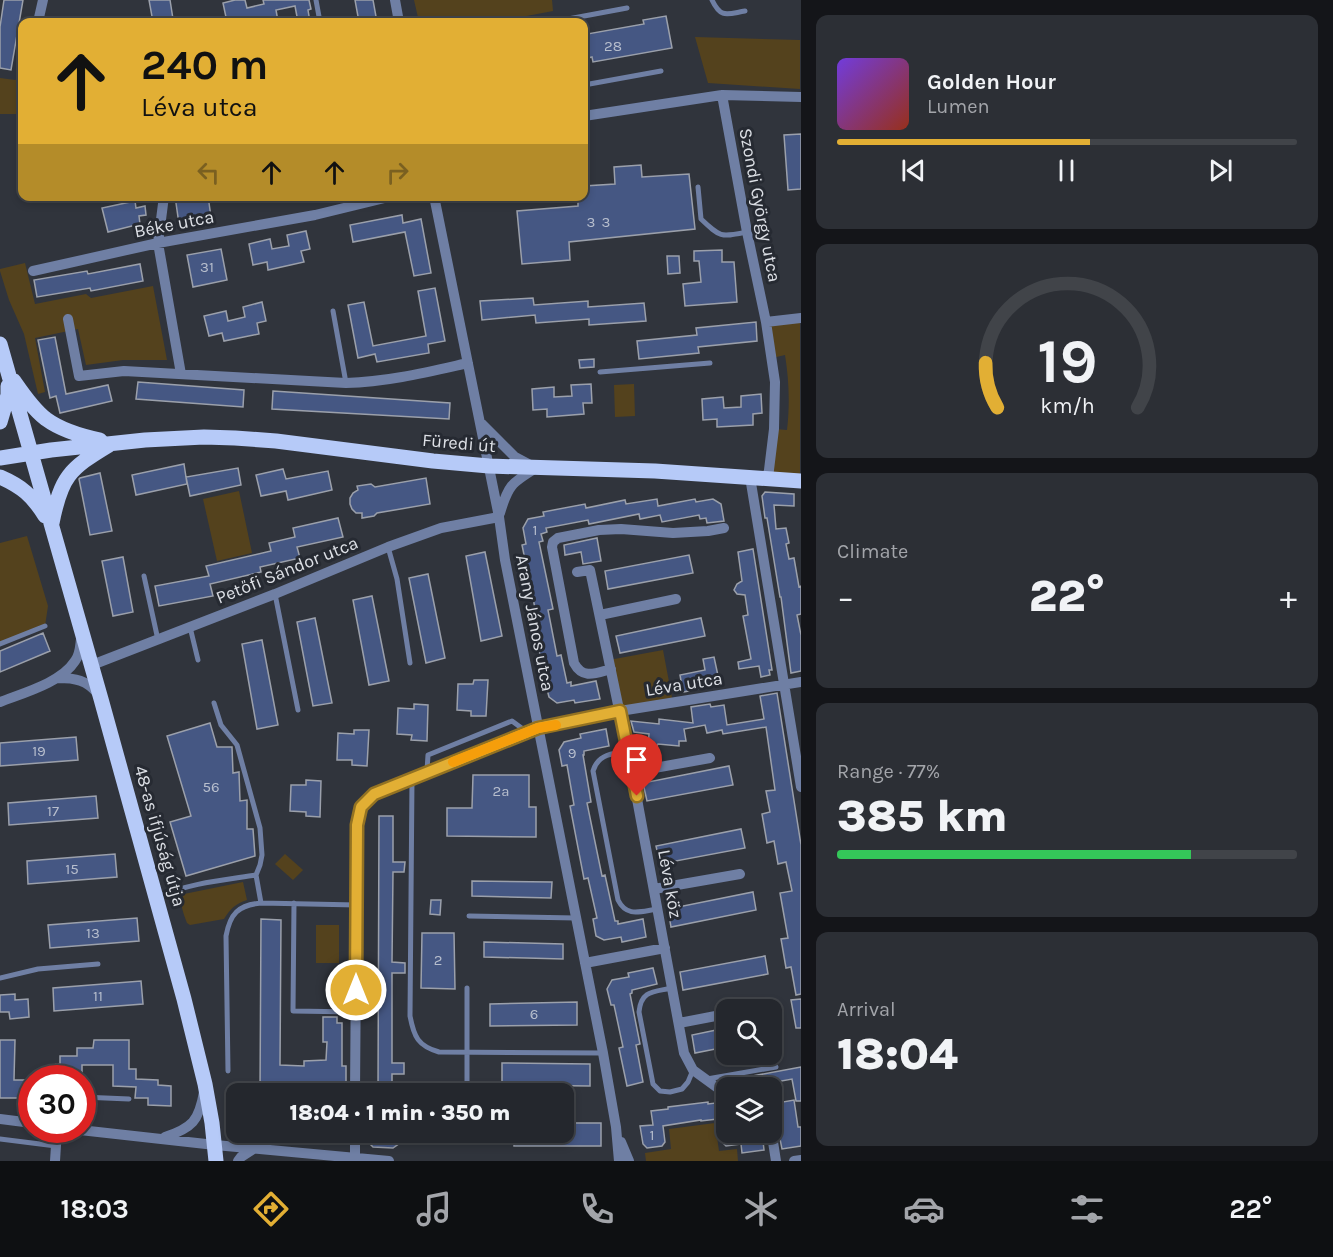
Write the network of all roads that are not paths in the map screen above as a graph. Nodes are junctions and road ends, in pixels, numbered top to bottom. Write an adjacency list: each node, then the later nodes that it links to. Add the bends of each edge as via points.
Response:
1 (43, 0): 7 (street)
2 (316, 0): 8 (lane)
3 (395, 0): 9 (street)
4 (711, 0): 6 (lane, via 716,9 726,14)
5 (627, 8): 10 (lane)
6 (745, 11)
7 (39, 18)
8 (319, 18)
9 (398, 18)
10 (573, 18)
11 (662, 71): 12 (lane)
12 (588, 84)
13 (722, 94): 14 (street); 15 (street); 20 (street, Szondi György utca)
14 (801, 97)
15 (588, 115)
16 (698, 188): 20 (lane, via 701,219 726,236)
17 (163, 201): 21 (street)
18 (364, 201): 21 (street, Béke utca, via 315,214)
19 (435, 201): 28 (street)
20 (747, 232): 26 (street, Szondi György utca)
21 (158, 243): 22 (street, Béke utca); 32 (street)
22 (33, 271)
23 (333, 311): 33 (lane)
24 (801, 318): 26 (street)
25 (68, 319): 32 (street, via 79,376 124,371)
26 (766, 322): 43 (street, Szondi György utca, via 775,382)
27 (0, 344): 31 (main road)
28 (468, 363): 33 (street, via 385,380); 35 (street)
29 (710, 363): 30 (lane)
30 (600, 372)
31 (8, 374): 34 (main road, via 8,395); 36 (main road, via 45,418 70,432); 37 (main road, 48-as ifjúság útja)
32 (182, 374): 33 (street)
33 (346, 383)
34 (0, 422)
35 (480, 422): 39 (street); 40 (street, via 515,456)
36 (115, 442): 37 (main road); 39 (main road, Füredi út, via 235,438); 46 (main road, via 72,471 56,500)
37 (31, 452): 38 (main road); 46 (main road, 48-as ifjúság útja)
38 (0, 458)
39 (489, 466): 40 (main road, Füredi út); 45 (street, Arany János utca)
40 (536, 468): 42 (main road, Füredi út); 45 (street, via 507,492)
41 (0, 477): 46 (main road, via 29,494)
42 (750, 477): 43 (main road, Füredi út); 65 (street)
43 (768, 478): 44 (main road, Füredi út)
44 (801, 481)
45 (499, 517): 48 (street, Petőfi Sándor utca, via 441,528); 71 (street, Arany János utca)
46 (51, 526): 56 (main road, 48-as ifjúság útja)
47 (724, 528): 62 (street, via 674,533 599,530 553,542 577,670 589,674)
48 (388, 547): 51 (street, Petőfi Sándor utca); 60 (lane)
49 (577, 572): 53 (street, Léva köz, via 590,570)
50 (144, 576): 57 (lane)
51 (275, 594): 55 (street, Petőfi Sándor utca); 69 (lane)
52 (676, 599): 53 (street)
53 (600, 615): 62 (street, Léva köz)
54 (45, 626): 58 (lane)
55 (190, 627): 57 (street, Petőfi Sándor utca); 59 (lane)
56 (82, 634): 61 (main road, 48-as ifjúság útja); 63 (street, via 75,662)
57 (158, 640): 61 (street, Petőfi Sándor utca)
58 (0, 644)
59 (198, 660)
60 (410, 663)
61 (92, 665): 66 (main road, 48-as ifjúság útja)
62 (610, 669): 70 (street, Léva köz)
63 (58, 678): 66 (street, via 80,680); 67 (street)
64 (801, 682): 65 (street, Léva utca)
65 (784, 685): 70 (street, Léva utca); 77 (street)
66 (102, 699): 81 (main road, 48-as ifjúság útja)
67 (0, 702)
68 (214, 703): 78 (lane, via 221,725 237,745 260,828 262,855)
69 (298, 710)
70 (620, 711): 71 (street, Léva utca); 72 (street, Léva köz)
71 (533, 730): 75 (street, Léva utca); 75 (lane, via 512,722 428,755); 87 (street, Arany János utca)
72 (627, 751): 74 (street, Léva köz); 85 (lane, via 601,758 593,771 618,900 627,911)
73 (710, 758): 74 (street)
74 (632, 772): 80 (street, Léva köz)
75 (427, 773): 76 (street, Léva utca)
76 (412, 779): 84 (street, Léva utca, via 374,794 361,807 357,825); 97 (lane, via 413,1032 427,1049)
77 (801, 787)
78 (256, 874): 81 (lane); 82 (lane)
79 (740, 874): 80 (street)
80 (654, 889): 85 (street, Léva köz)
81 (157, 897): 105 (main road, 48-as ifjúság útja)
82 (261, 903): 83 (lane); 101 (lane, via 242,907 234,914 226,936)
83 (294, 903): 84 (lane); 94 (lane, via 293,1011)
84 (357, 905): 94 (street, Léva utca)
85 (658, 909): 88 (street, Léva köz)
86 (469, 916): 87 (lane)
87 (576, 918): 89 (street, Arany János utca)
88 (665, 948): 89 (street); 93 (street, Léva köz)
89 (585, 963): 98 (street, Arany János utca)
90 (98, 964): 91 (lane, via 38,969)
91 (0, 978)
92 (467, 988): 97 (lane)
93 (672, 988): 96 (street, Léva köz); 100 (lane, via 648,993 640,1004 653,1084 660,1091 682,1089)
94 (356, 1012): 103 (street, Léva utca)
95 (716, 1016): 96 (street)
96 (679, 1023): 100 (street, Léva köz, via 684,1053)
97 (468, 1053): 98 (lane); 104 (lane)
98 (603, 1053): 111 (street, Arany János utca)
99 (776, 1067): 102 (lane)
100 (693, 1070): 102 (street)
101 (228, 1071)
102 (706, 1079): 106 (street)
103 (355, 1083)
104 (467, 1083)
105 (205, 1084): 113 (street, via 201,1109 193,1123); 118 (main road, 48-as ifjúság útja)
106 (716, 1086)
107 (96, 1098): 108 (lane)
108 (129, 1100)
109 (0, 1119): 110 (street)
110 (18, 1122)
111 (616, 1128): 128 (street, Arany János utca); 129 (street, Arany János utca)
112 (96, 1132): 113 (street)
113 (161, 1138): 118 (street)
114 (0, 1139): 119 (lane)
115 (56, 1143): 119 (street)
116 (355, 1143): 121 (street)
117 (773, 1143): 130 (street)
118 (215, 1144): 120 (street); 124 (main road, 48-as ifjúság útja)
119 (56, 1146): 123 (street)
120 (255, 1148): 121 (street); 125 (street)
121 (355, 1157): 126 (street)
122 (801, 1160): 131 (street)
123 (56, 1161)
124 (216, 1161)
125 (238, 1161)
126 (383, 1161): 127 (street)
127 (389, 1161)
128 (619, 1161)
129 (629, 1161)
130 (776, 1161)
131 (794, 1161)

